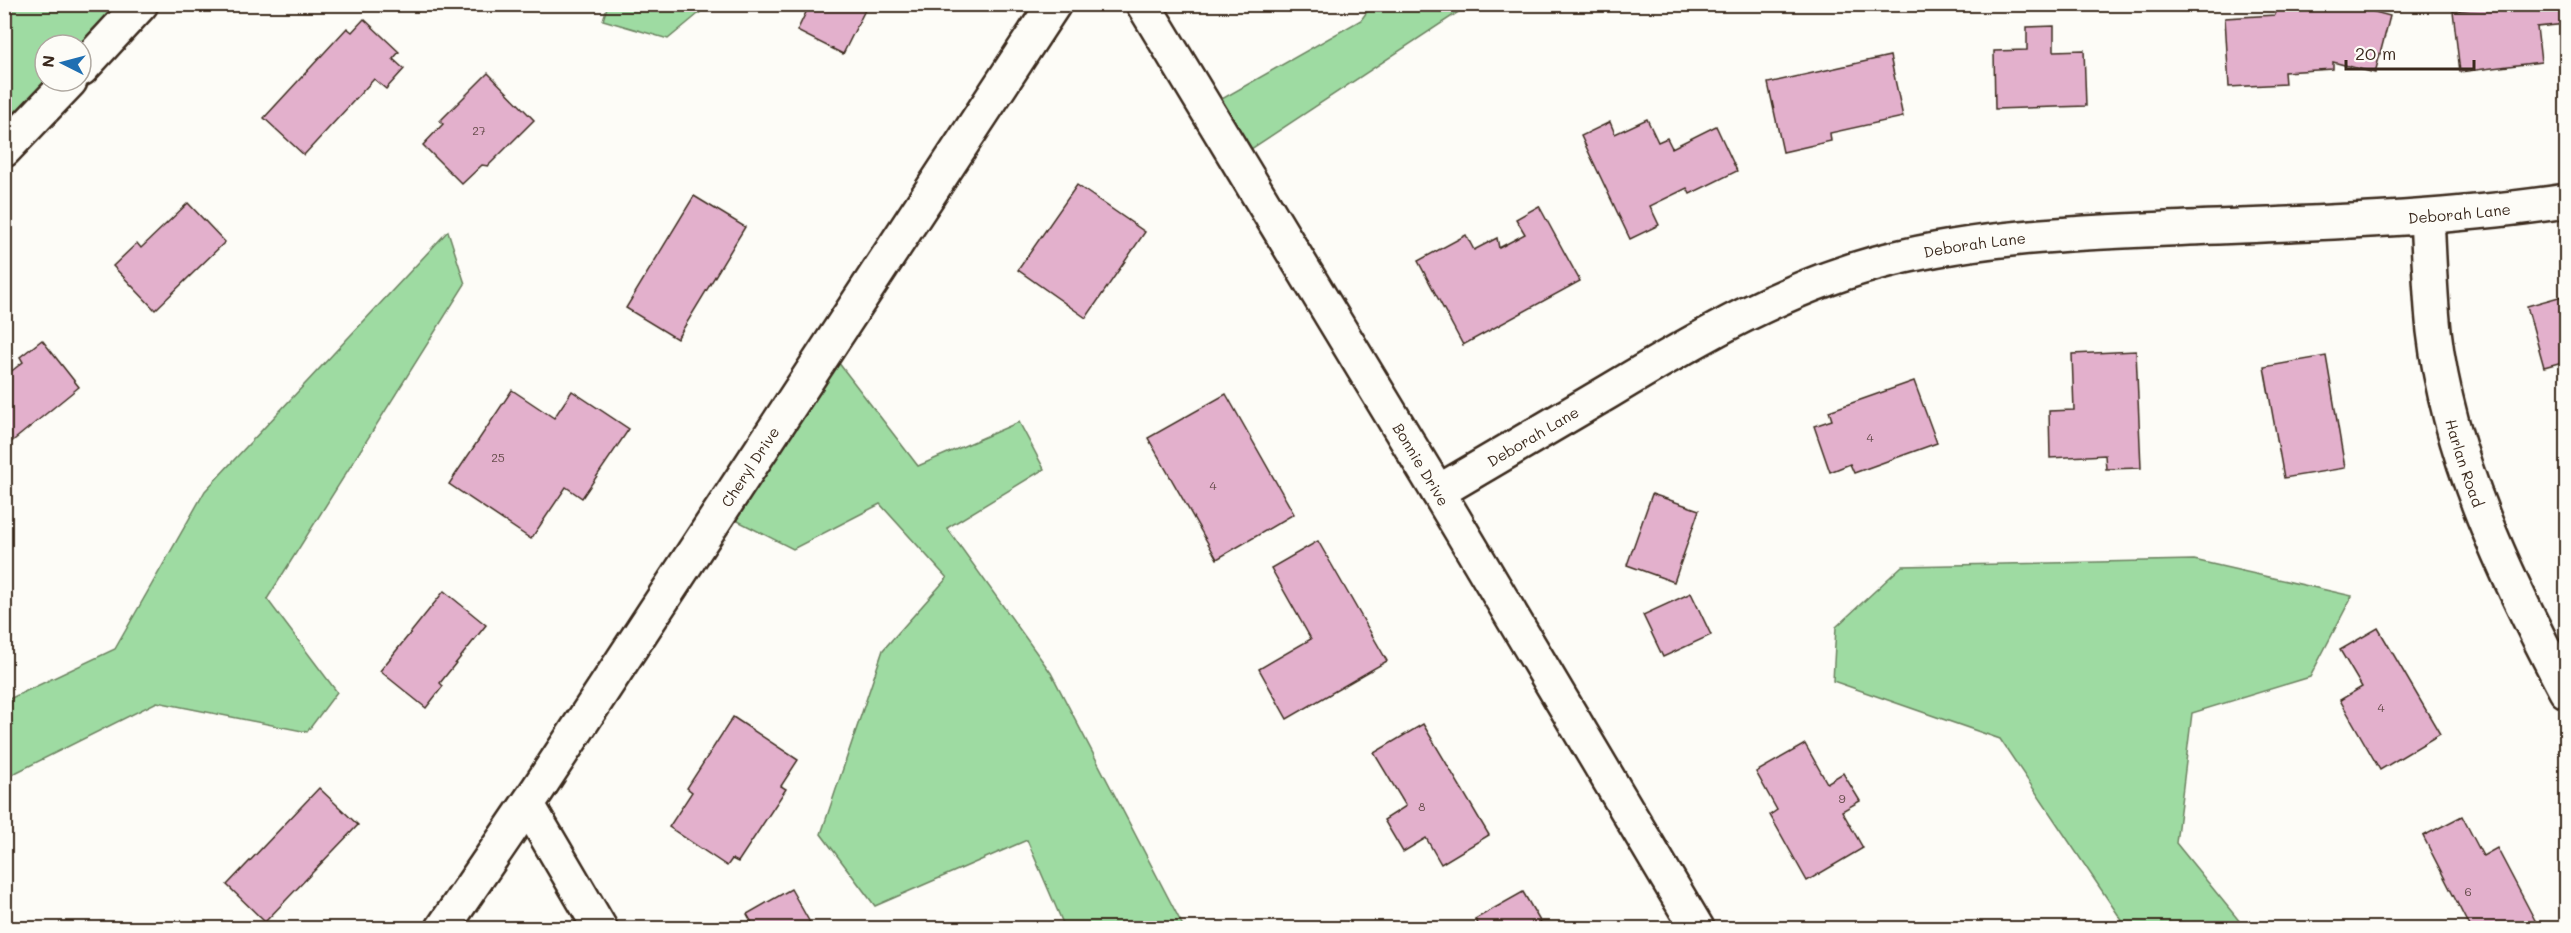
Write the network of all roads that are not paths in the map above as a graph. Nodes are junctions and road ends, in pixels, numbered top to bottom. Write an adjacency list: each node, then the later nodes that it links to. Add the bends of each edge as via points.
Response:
1 (141, 4): 4 (street)
2 (1054, 4): 11 (street, Cheryl Drive)
3 (1143, 4): 9 (street, Bonnie Drive)
4 (93, 56)
5 (59, 93): 6 (street)
6 (4, 150)
7 (2566, 201): 8 (street, Deborah Lane)
8 (2427, 217): 9 (street, Deborah Lane, via 2040,234 1964,243 1886,261 1818,283 1737,318); 10 (street, Harlan Road, via 2434,332 2455,432 2482,516 2519,602)
9 (1438, 492): 14 (street, Bonnie Drive)
10 (2566, 691)
11 (528, 805): 12 (street, Cheryl Drive); 13 (street)
12 (443, 928)
13 (600, 928)
14 (1697, 928)

